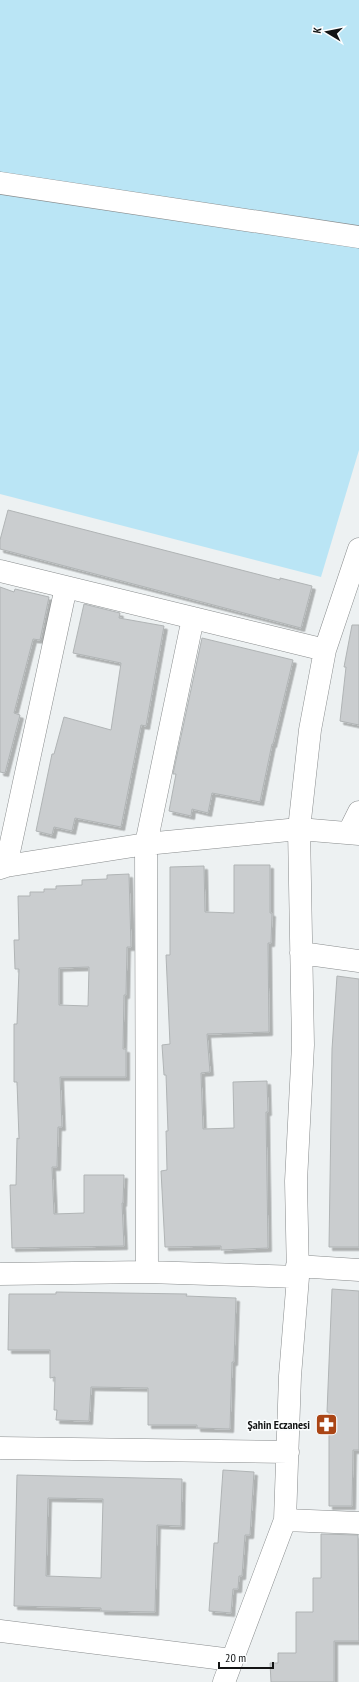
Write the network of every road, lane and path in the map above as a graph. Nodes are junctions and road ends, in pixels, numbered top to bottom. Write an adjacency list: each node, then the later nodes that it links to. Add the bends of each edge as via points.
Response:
1 (0, 183): 2 (street)
2 (359, 237)
3 (359, 549): 7 (street)
4 (0, 571): 5 (street)
5 (66, 587): 6 (street); 12 (street)
6 (193, 618): 7 (street); 11 (street)
7 (326, 650): 9 (street, via 310,730)
8 (359, 812): 10 (street)
9 (299, 829): 10 (street); 11 (street); 13 (street)
10 (354, 833)
11 (146, 844): 12 (street); 17 (street)
12 (3, 867)
13 (301, 954): 14 (street); 16 (street, via 302,1045 296,1181)
14 (359, 962)
15 (359, 1270): 16 (street)
16 (298, 1271): 17 (street); 20 (street, via 290,1376)
17 (147, 1272): 18 (street)
18 (0, 1274)
19 (0, 1448): 20 (street)
20 (288, 1452): 21 (street)
21 (286, 1520): 22 (street); 24 (street)
22 (359, 1523)
23 (0, 1631): 24 (street)
24 (232, 1660): 25 (street)
25 (224, 1682)

